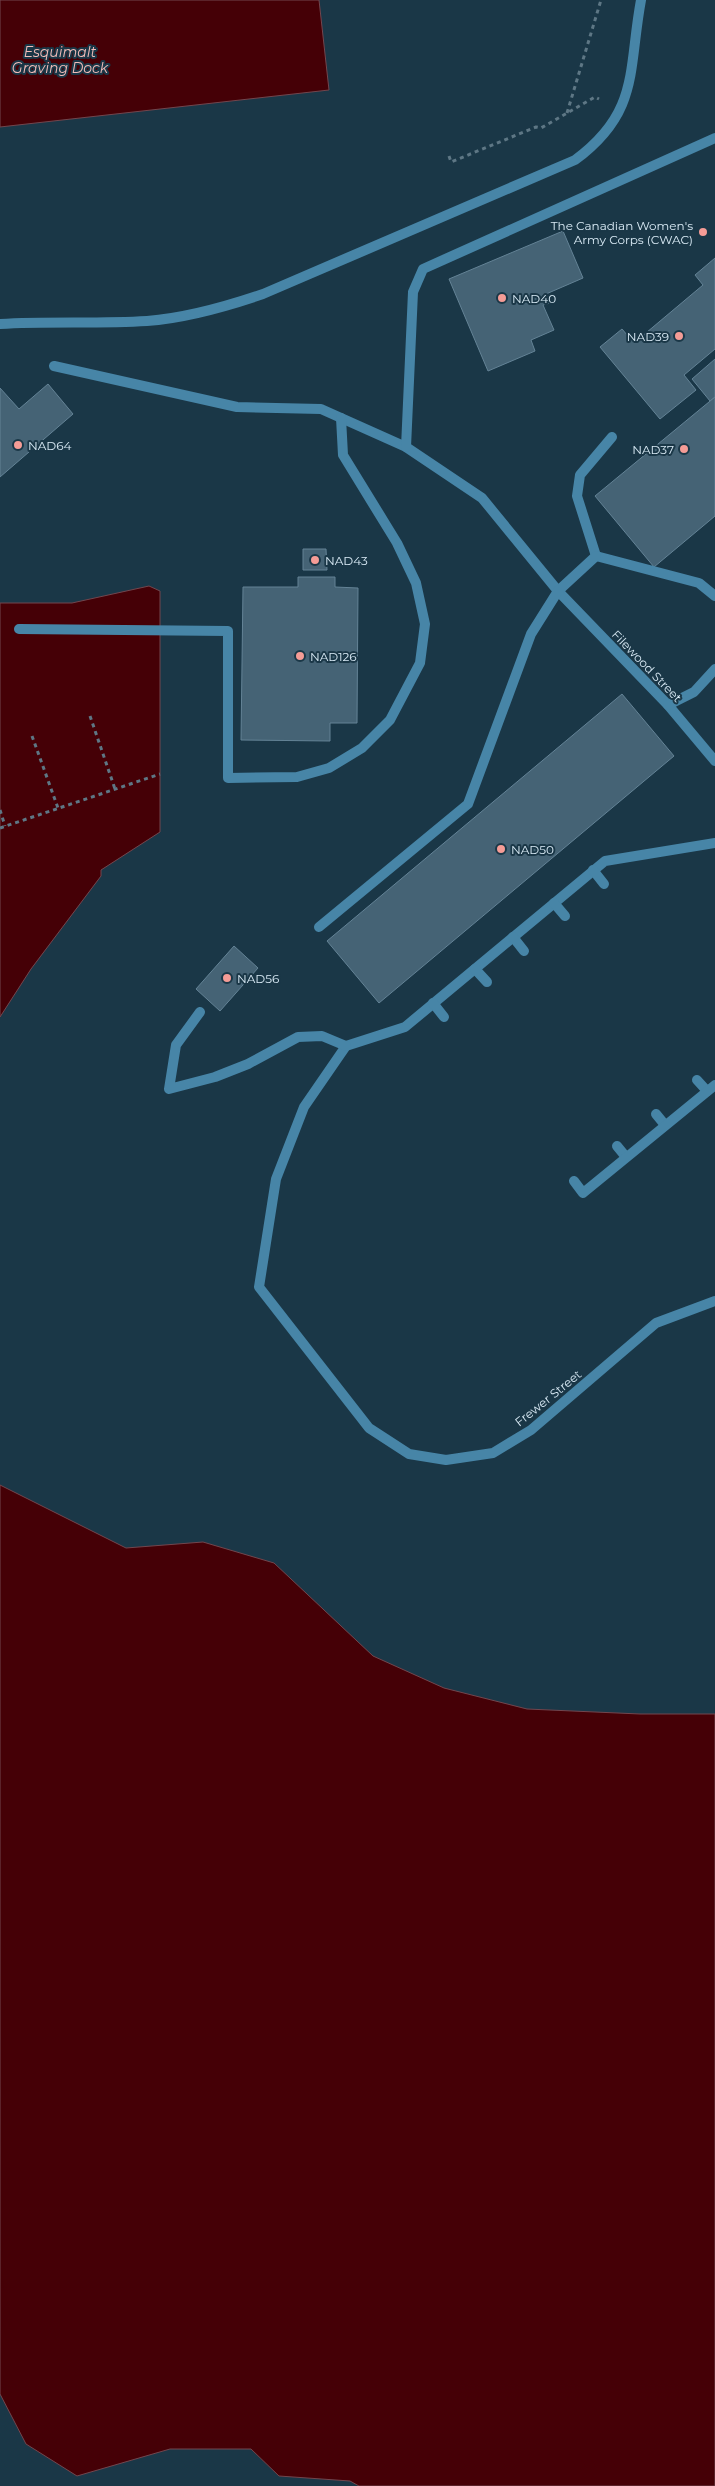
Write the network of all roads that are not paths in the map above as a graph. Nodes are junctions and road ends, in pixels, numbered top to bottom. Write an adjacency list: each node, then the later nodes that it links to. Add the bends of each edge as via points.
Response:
1 (641, 0): 3 (lane, via 630,87 622,109 600,140 575,160 263,294 225,307 148,321)
2 (715, 138): 7 (lane, via 423,269 413,292)
3 (0, 324)
4 (54, 366): 5 (lane, Filewood Street, via 237,407 321,409)
5 (342, 418): 7 (lane, Filewood Street); 11 (lane, via 344,455 397,543 416,583 425,624 420,663 390,720 362,748 329,768 297,778 228,778 228,631)
6 (612, 437): 8 (lane, via 580,474 577,496)
7 (406, 447): 9 (lane, Filewood Street, via 482,498)
8 (596, 556): 9 (lane); 10 (lane, via 699,583)
9 (558, 591): 13 (lane, Filewood Street); 20 (lane, via 531,634 468,804)
10 (715, 596)
11 (20, 629)
12 (715, 669): 13 (lane, via 694,692)
13 (668, 705): 14 (lane, Filewood Street)
14 (715, 762)
15 (715, 843): 16 (lane, via 654,856 605,861)
16 (593, 870): 17 (lane); 18 (lane)
17 (604, 884)
18 (554, 902): 19 (lane); 21 (lane)
19 (565, 916)
20 (319, 928)
21 (513, 937): 22 (lane); 23 (lane)
22 (524, 951)
23 (475, 969): 24 (lane); 25 (lane)
24 (486, 982)
25 (433, 1003): 27 (lane); 28 (lane, via 405,1027)
26 (200, 1012): 28 (lane, via 176,1045 169,1089 248,1064 298,1037 322,1036)
27 (444, 1017)
28 (346, 1046): 36 (lane, Frewer Street, via 304,1107 276,1179 259,1288 368,1428 409,1454 446,1460 493,1453 531,1430 656,1323)
29 (697, 1080): 30 (lane)
30 (711, 1088): 32 (lane)
31 (656, 1114): 32 (lane)
32 (665, 1125): 34 (lane)
33 (617, 1146): 34 (lane)
34 (626, 1157): 35 (lane, via 583,1193)
35 (574, 1181)
36 (715, 1301)

